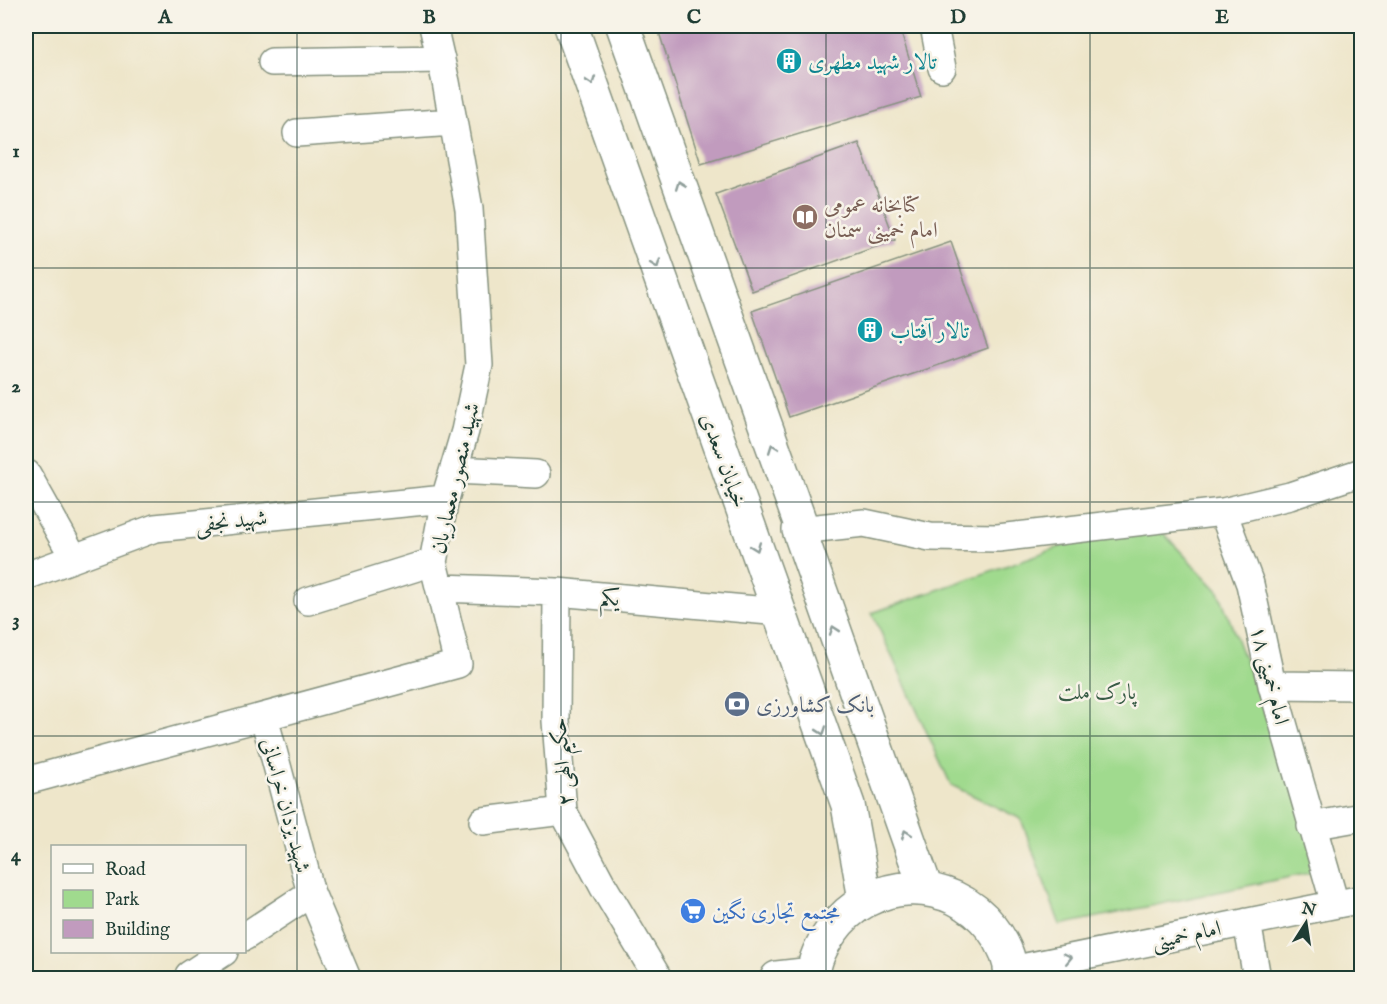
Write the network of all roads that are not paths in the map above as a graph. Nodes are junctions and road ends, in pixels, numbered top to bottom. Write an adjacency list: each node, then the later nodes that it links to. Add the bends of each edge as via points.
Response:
1 (433, 26): 5 (street, شهید منصور معماریان)
2 (571, 26): 23 (main road, خیابان سعدی, one-way to 23)
3 (623, 26): 16 (main road, one-way to 3, via 802,528)
4 (934, 26): 7 (street)
5 (441, 59): 6 (street); 8 (street, شهید منصور معماریان)
6 (272, 62)
7 (942, 68)
8 (453, 122): 9 (street); 10 (street, شهید منصور معماریان, via 469,209 479,365)
9 (297, 133)
10 (454, 470): 13 (street); 14 (street, شهید منصور معماریان)
11 (1362, 472): 15 (street, via 1290,496)
12 (27, 474): 17 (street)
13 (536, 474)
14 (445, 500): 17 (street, شهید نجفی, via 155,528); 18 (street, شهید منصور معماریان)
15 (1223, 512): 16 (street, via 998,538 930,537 864,523); 26 (street, امام خمینی ۱۸, via 1250,584)
16 (799, 530): 24 (main road, one-way to 16)
17 (74, 558): 19 (street, شهید نجفی)
18 (433, 562): 20 (street, شهید منصور معماریان); 22 (street)
19 (26, 576)
20 (440, 588): 21 (street, یکم); 28 (street, شهید منصور معماریان, via 458,664)
21 (557, 592): 23 (street, یکم); 30 (street, حکیم الهی ۲, via 556,721)
22 (308, 601)
23 (779, 612): 25 (main road, خیابان سعدی)
24 (845, 663): 25 (main road, via 835,681 827,684); 34 (main road, one-way to 24)
25 (804, 680): 36 (main road, خیابان سعدی, one-way to 36, via 848,805)
26 (1272, 685): 27 (street); 33 (street, امام خمینی ۱۸)
27 (1362, 686)
28 (264, 717): 29 (street, شهید منصور معماریان); 35 (street, شهید یزدان خراسانی)
29 (26, 781)
30 (563, 811): 32 (street); 46 (street, حکیم الهی ۲)
31 (1362, 817): 33 (street)
32 (483, 821)
33 (1311, 826): 38 (street, امام خمینی ۱۸)
34 (926, 889): 36 (main road, via 894,889); 42 (main road, via 956,897 982,915 1001,940)
35 (311, 893): 40 (street); 45 (street, شهید یزدان خراسانی)
36 (865, 899): 44 (main road, via 840,918 822,944)
37 (1362, 899): 38 (street, امام خمینی)
38 (1335, 904): 39 (street, امام خمینی)
39 (1247, 922): 42 (street, امام خمینی, one-way to 39); 48 (street)
40 (246, 937)
41 (221, 953): 43 (street)
42 (1011, 974)
43 (189, 975)
44 (813, 976): 47 (main road)
45 (347, 978)
46 (658, 978)
47 (777, 978)
48 (1257, 978)

